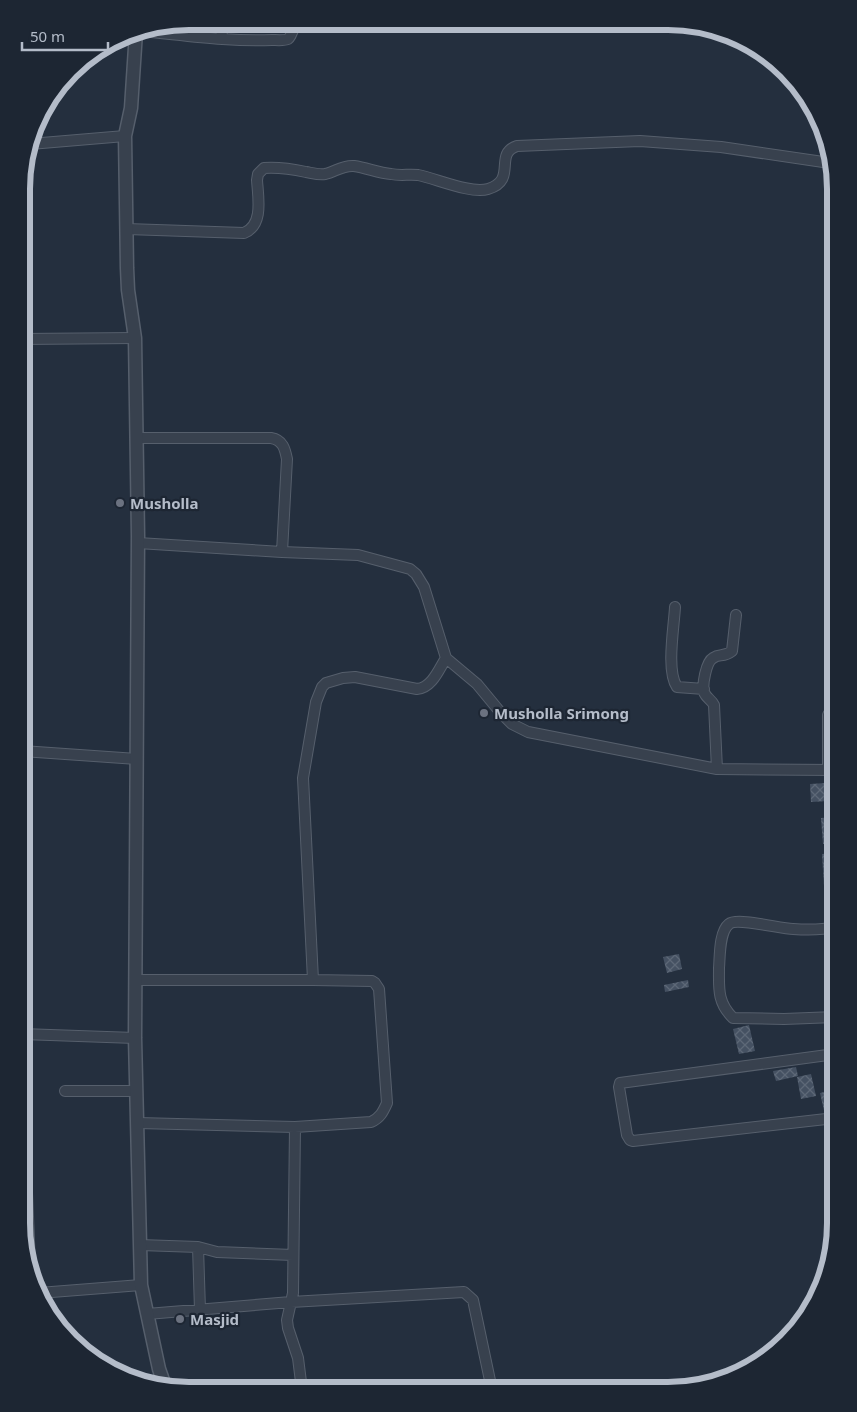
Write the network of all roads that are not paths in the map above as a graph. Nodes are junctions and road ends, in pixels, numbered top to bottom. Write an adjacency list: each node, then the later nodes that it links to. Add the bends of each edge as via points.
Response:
1 (222, 30): 4 (street)
2 (292, 30): 4 (street, via 288,39)
3 (160, 33): 4 (street)
4 (222, 38)
5 (136, 39): 6 (street, via 131,108)
6 (125, 136): 7 (street); 9 (street)
7 (36, 143)
8 (825, 162): 9 (street, via 722,147 640,141 517,146 507,155 502,182 483,190 415,174 389,174 356,166 323,174 268,168 258,174 258,216 254,226 247,231)
9 (127, 229): 10 (street, via 128,290)
10 (135, 338): 11 (street); 12 (street)
11 (30, 339)
12 (137, 438): 13 (street); 14 (street, via 271,438 280,442 287,459)
13 (138, 543): 14 (street); 20 (street)
14 (282, 552): 17 (street, via 358,555 410,569 424,587)
15 (675, 607): 18 (street, via 671,669 674,682 676,687)
16 (736, 615): 18 (street, via 732,651 709,661)
17 (446, 658): 21 (street, via 477,684 512,724 528,732); 25 (street, via 430,683 422,689 355,677 326,683 322,687 316,702 304,778)
18 (704, 689): 21 (street, via 714,705)
19 (30, 752): 20 (street)
20 (137, 759): 24 (street)
21 (717, 769): 22 (street)
22 (827, 770)
23 (827, 928): 26 (street, via 793,930 742,922 729,924 723,933 720,951 718,993 732,1018)
24 (136, 980): 25 (street); 28 (street)
25 (313, 980): 34 (street, via 372,981 378,985 387,1103 378,1119 371,1122)
26 (827, 1017)
27 (30, 1034): 28 (street)
28 (135, 1038): 30 (street)
29 (827, 1055): 32 (street, via 620,1083 619,1087 627,1135 633,1141)
30 (136, 1091): 31 (street); 33 (street)
31 (65, 1092)
32 (827, 1119)
33 (138, 1123): 34 (street); 35 (street)
34 (295, 1126): 37 (street)
35 (140, 1245): 36 (street); 38 (street)
36 (198, 1246): 37 (street, via 217,1252); 41 (street)
37 (293, 1255): 40 (street)
38 (141, 1285): 39 (street); 42 (street)
39 (46, 1292)
40 (291, 1302): 41 (street); 44 (street, via 288,1328 298,1358); 45 (street, via 464,1292 473,1300)
41 (200, 1310): 42 (street)
42 (148, 1314): 43 (street)
43 (163, 1380)
44 (301, 1382)
45 (490, 1382)

